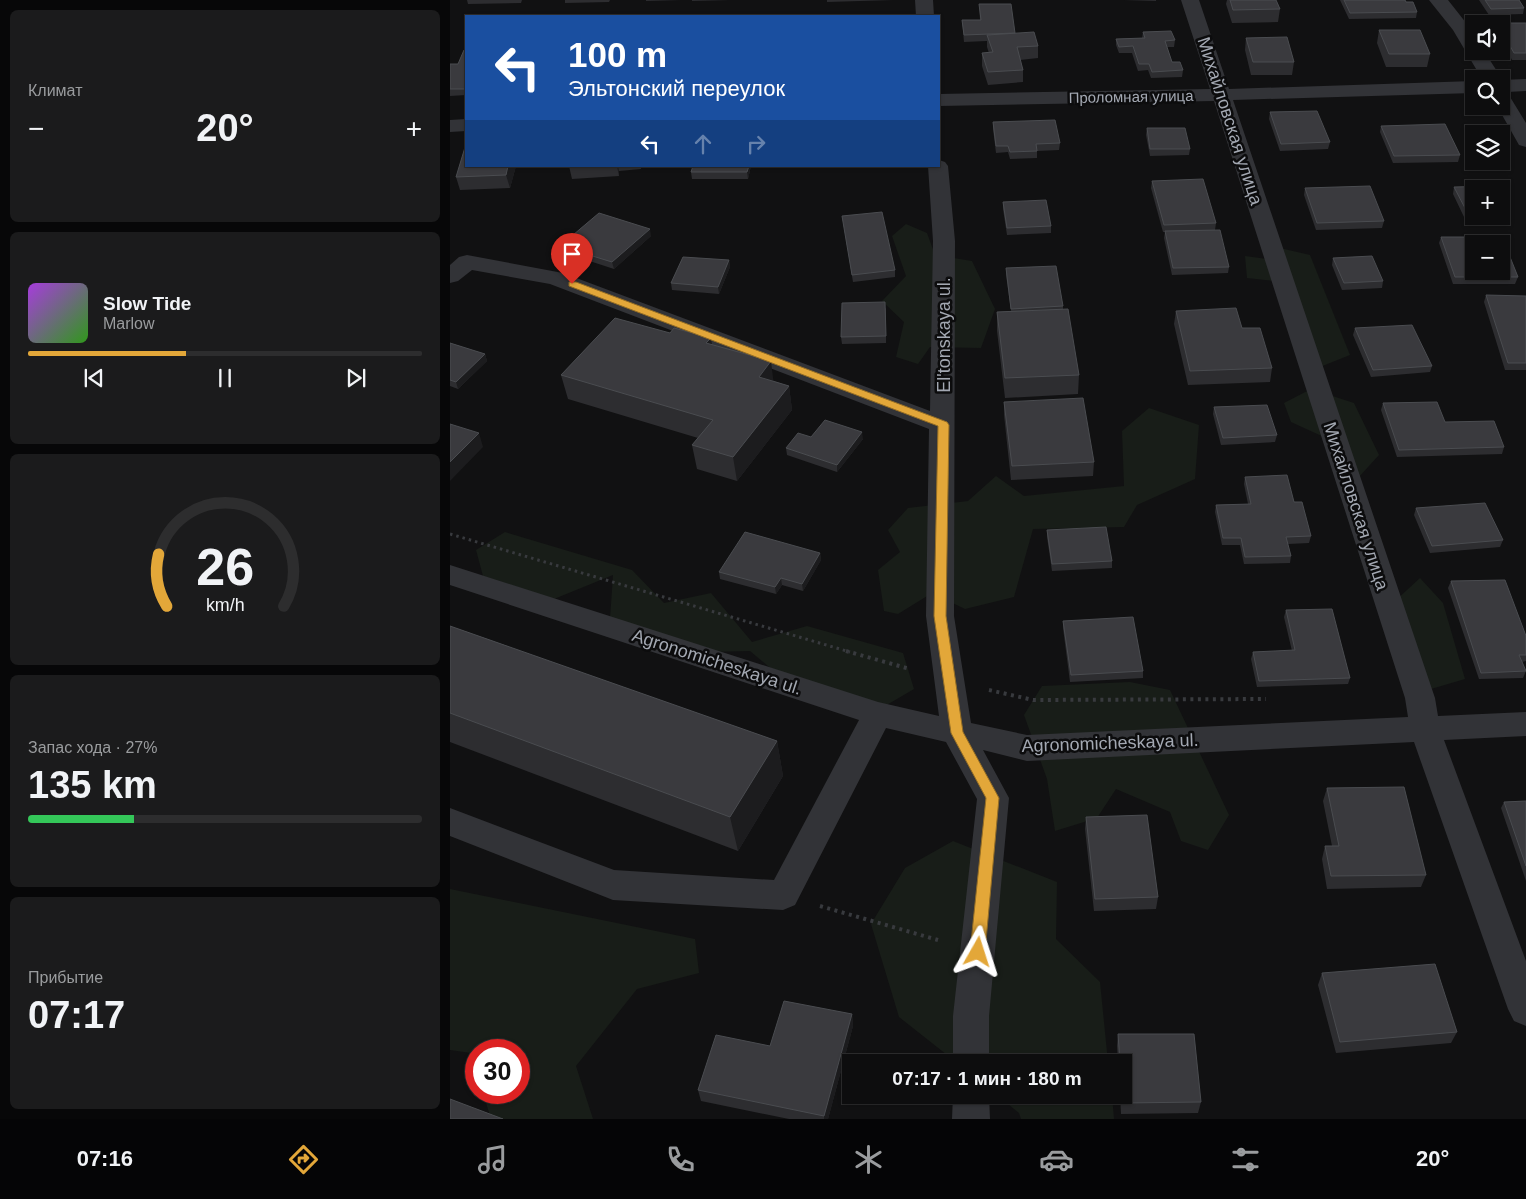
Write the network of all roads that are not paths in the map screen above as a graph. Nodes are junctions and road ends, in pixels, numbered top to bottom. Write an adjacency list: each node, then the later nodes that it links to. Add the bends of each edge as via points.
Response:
1 (924, 0): 4 (street)
2 (1190, 0): 9 (street, Михайловская улица)
3 (1438, 0): 5 (street)
4 (925, 15)
5 (1465, 34)
6 (1526, 85): 7 (street)
7 (1510, 86)
8 (1465, 87): 9 (street, Проломная улица)
9 (1221, 95): 10 (street, Проломная улица); 21 (street, Михайловская улица, via 1420,698)
10 (940, 100)
11 (1510, 112): 14 (street)
12 (465, 125): 13 (street)
13 (450, 126)
14 (1526, 141)
15 (938, 167): 17 (street, El'tonskaya ul., via 944,241)
16 (458, 269): 17 (street, via 555,278)
17 (943, 425): 22 (street, El'tonskaya ul., via 940,616)
18 (450, 576): 19 (street, Agronomicheskaya ul.)
19 (878, 714): 22 (street, Agronomicheskaya ul.); 23 (street, via 783,895 613,885)
20 (1526, 724): 21 (street, Agronomicheskaya ul.)
21 (1425, 730): 22 (street, Agronomicheskaya ul., via 1026,748); 24 (street, Михайловская улица)
22 (957, 733): 25 (street, El'tonskaya ul., via 993,798 971,1016)
23 (450, 822)
24 (1526, 1009)
25 (971, 1054)
26 (971, 1104): 27 (street)
27 (971, 1119)

